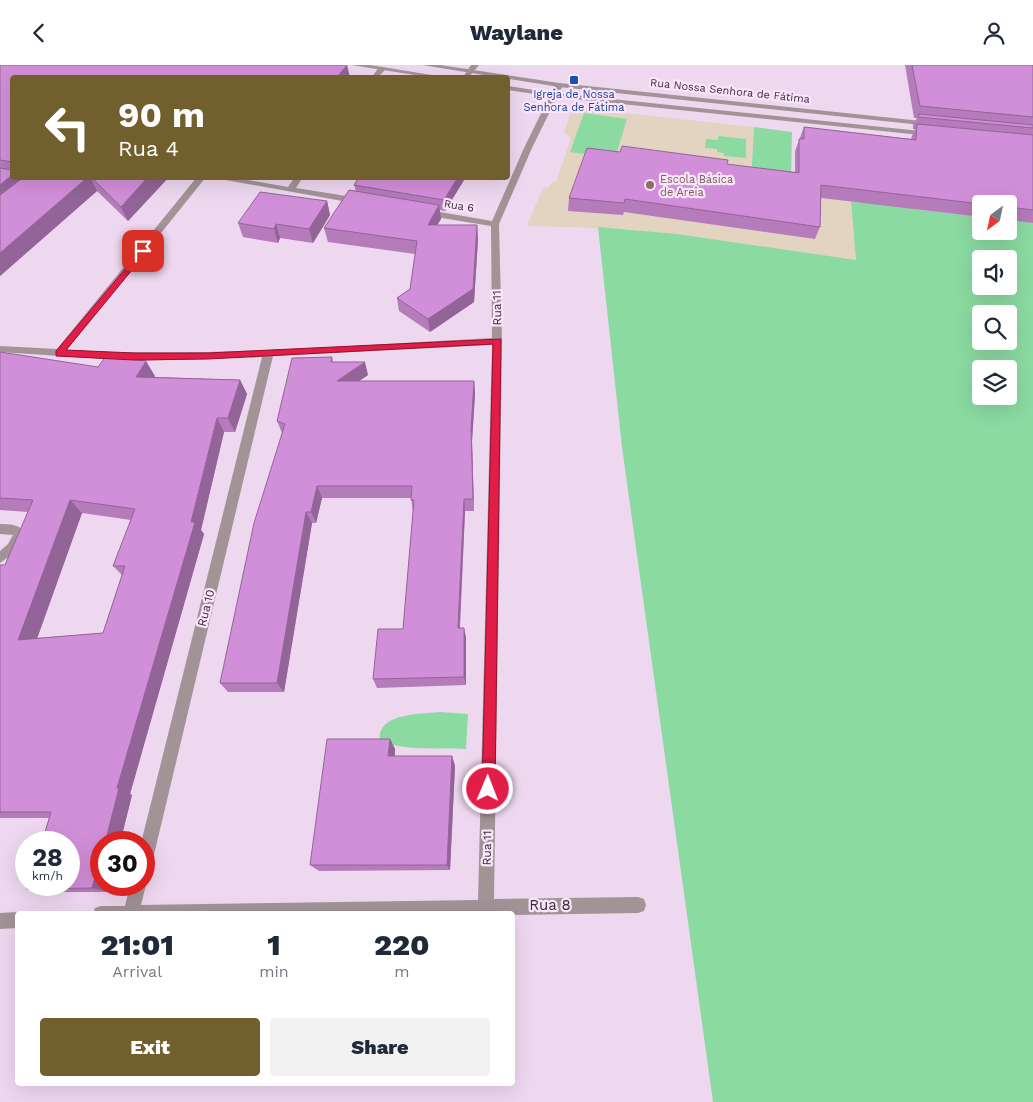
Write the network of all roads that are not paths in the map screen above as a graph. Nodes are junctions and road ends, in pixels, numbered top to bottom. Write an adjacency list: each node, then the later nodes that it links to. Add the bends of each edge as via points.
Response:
1 (355, 65): 3 (street)
2 (426, 65): 4 (street, Rua Nossa Senhora de Fátima)
3 (382, 69): 5 (street); 6 (street)
4 (470, 71): 7 (street, Rua Nossa Senhora de Fátima)
5 (378, 75)
6 (426, 75)
7 (488, 75)
8 (510, 80): 10 (street, Rua Nossa Senhora de Fátima)
9 (510, 87): 10 (street, Rua Nossa Senhora de Fátima)
10 (557, 90): 11 (street, Rua Nossa Senhora de Fátima); 12 (street, Rua Nossa Senhora de Fátima); 19 (street, Rua 11)
11 (935, 124)
12 (935, 135)
13 (200, 180): 22 (street)
14 (231, 180): 16 (street)
15 (297, 180): 16 (street)
16 (290, 190): 17 (street)
17 (364, 202)
18 (411, 210): 19 (street, Rua 6)
19 (495, 224): 20 (street, Rua 11)
20 (497, 341): 23 (street); 28 (street, Rua 11)
21 (0, 349): 22 (street)
22 (59, 353): 23 (street, via 134,357)
23 (268, 354): 26 (street, Rua 10)
24 (0, 529): 25 (street, via 19,533 11,550)
25 (0, 558)
26 (152, 831)
27 (135, 896): 30 (street)
28 (486, 905): 29 (street, Rua 8); 30 (street, Rua 8)
29 (638, 905)
30 (132, 911)
31 (15, 920): 32 (street)
32 (0, 921)

